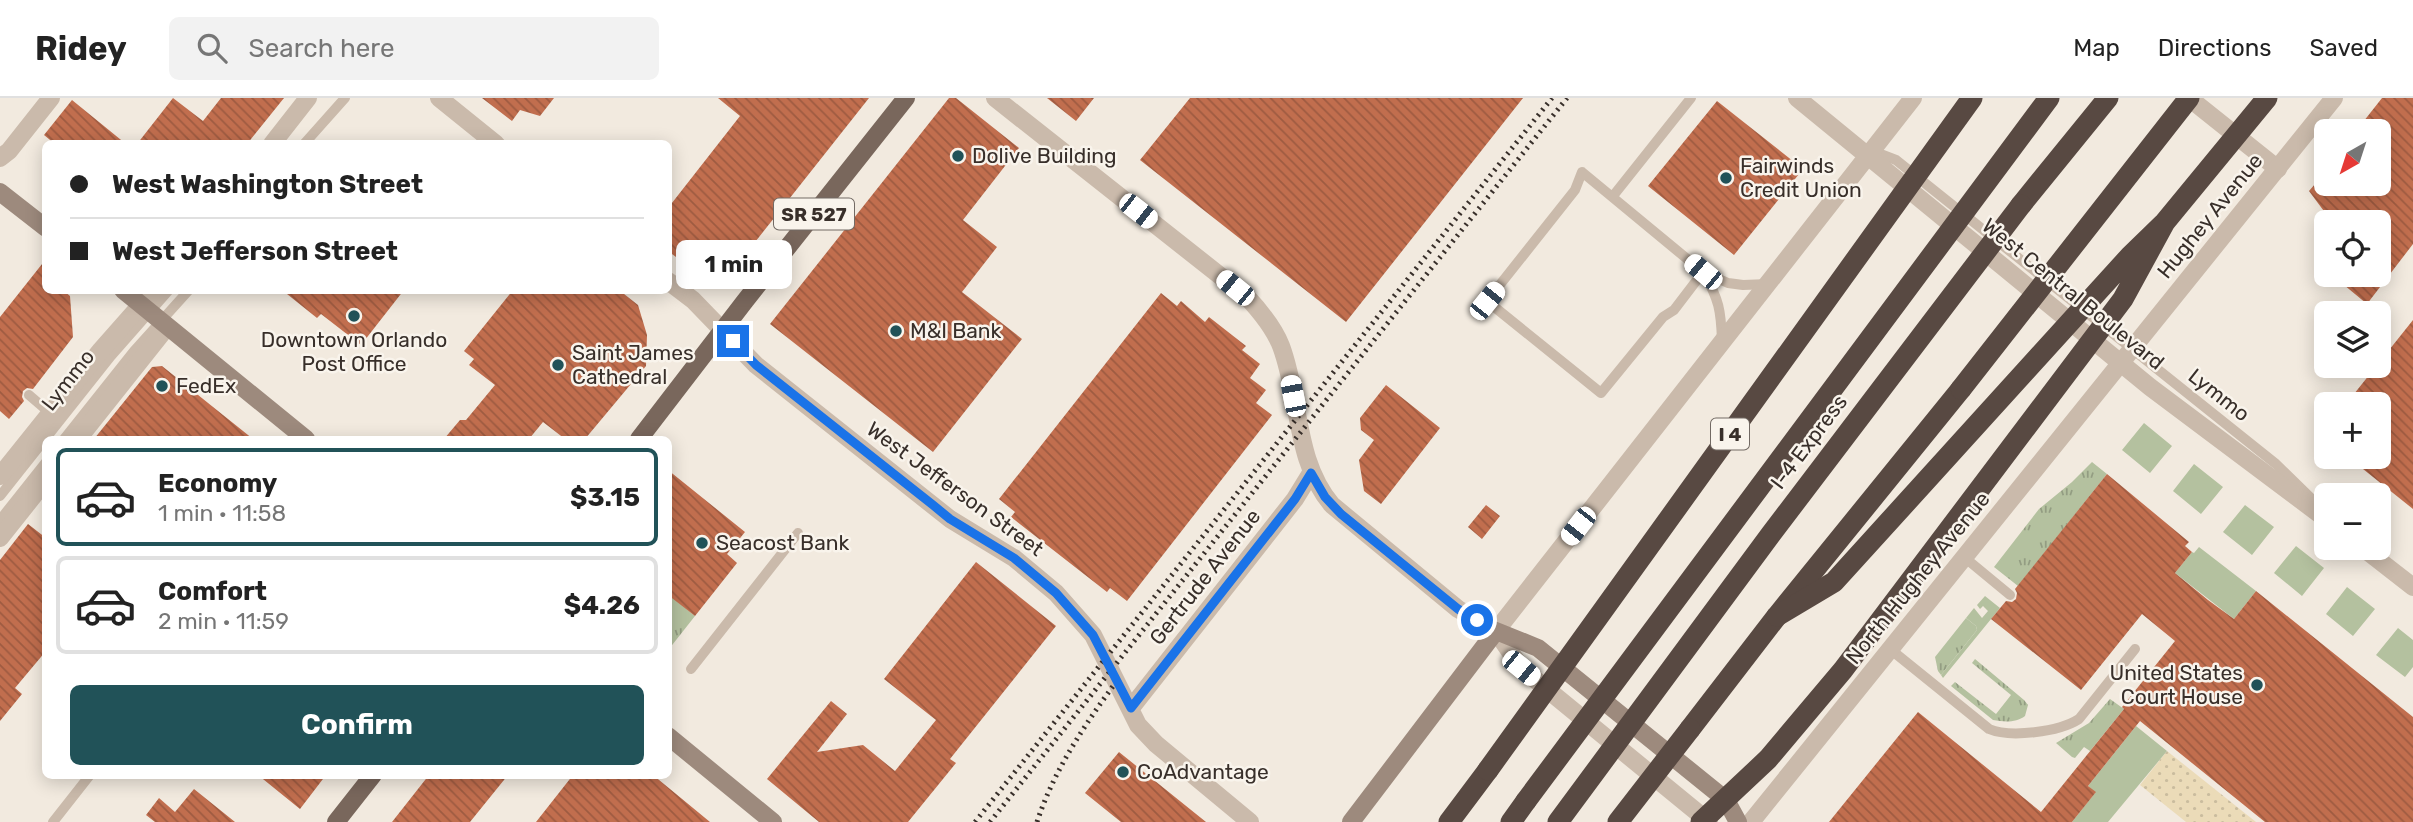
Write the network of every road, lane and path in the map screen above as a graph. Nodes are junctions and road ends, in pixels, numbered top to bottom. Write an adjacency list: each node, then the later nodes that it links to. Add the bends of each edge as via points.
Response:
1 (51, 98): 21 (street)
2 (308, 98): 17 (street)
3 (345, 98): 18 (lane)
4 (439, 98): 19 (street)
5 (906, 98): 36 (main road, SR 527)
6 (995, 98): 49 (street, via 1255,305 1284,356)
7 (1691, 98): 24 (lane)
8 (1797, 98): 20 (street, West Central Boulevard)
9 (1913, 98): 20 (street)
10 (1972, 98): 78 (highway, I 4, bridge)
11 (2049, 98): 79 (highway, I-4 Express, bridge)
12 (2094, 98): 25 (highway)
13 (2108, 98): 25 (highway, I-4 Express)
14 (2189, 98): 22 (street); 64 (highway, bridge)
15 (2267, 98): 26 (highway, bridge)
16 (2334, 98): 22 (street, Hughey Avenue)
17 (275, 140)
18 (308, 140)
19 (491, 140)
20 (1871, 154): 30 (street); 38 (lane, Lymmo, via 1896,160); 39 (street, West Central Boulevard)
21 (0, 158)
22 (2278, 169): 38 (street, Hughey Avenue)
23 (0, 192): 27 (main road)
24 (1613, 196): 28 (lane); 28 (lane, via 1582,172 1575,190 1487,301 1601,393)
25 (2021, 205): 80 (highway, I-4 Express, bridge)
26 (2165, 222): 64 (highway, bridge, via 1834,582); 82 (highway, bridge, via 2123,299 1843,670 1768,759)
27 (42, 225)
28 (1703, 272): 30 (lane, via 1728,283); 37 (lane, via 1717,297)
29 (672, 284): 36 (street, West Jefferson Street)
30 (1769, 284): 37 (street)
31 (128, 294): 35 (main road)
32 (154, 294): 35 (street)
33 (167, 294): 35 (lane, Lymmo)
34 (184, 294): 35 (lane, Lymmo)
35 (155, 316): 41 (street, via 101,350); 42 (lane, Lymmo, via 111,356); 43 (lane, Lymmo, via 134,351); 44 (street); 45 (main road)
36 (723, 331): 46 (main road, SR 527); 69 (street, West Jefferson Street, via 756,365 908,486 950,519 1014,558 1056,593 1093,635)
37 (1722, 343): 65 (street)
38 (2132, 348): 39 (street, Hughey Avenue); 53 (lane, Lymmo, via 2276,464)
39 (2121, 363): 54 (street, West Central Boulevard); 58 (street, North Hughey Avenue)
40 (29, 395): 41 (lane)
41 (50, 413): 50 (street)
42 (48, 436)
43 (66, 436)
44 (80, 436)
45 (302, 436)
46 (641, 436)
47 (42, 443): 52 (lane, Lymmo)
48 (42, 467): 55 (lane)
49 (1311, 473): 65 (street, via 1341,514 1458,609); 69 (street, Gertrude Avenue)
50 (0, 476)
51 (42, 485): 57 (street)
52 (0, 496)
53 (2314, 501)
54 (2314, 510)
55 (0, 520)
56 (798, 533): 68 (lane)
57 (0, 538)
58 (1964, 557): 63 (lane); 66 (street, North Hughey Avenue)
59 (2378, 560): 62 (street)
60 (2386, 560): 61 (lane)
61 (2413, 581)
62 (2413, 587)
63 (2010, 595)
64 (1777, 617): 81 (highway, bridge)
65 (1496, 631): 77 (main road); 83 (street, via 1521,668); 84 (main road, via 1538,648 1726,800)
66 (1890, 649): 67 (lane, via 2001,734 2073,724); 85 (street, North Hughey Avenue)
67 (2135, 649)
68 (691, 669)
69 (1135, 716): 76 (street, West Jefferson Street, via 1156,744)
70 (672, 739): 73 (main road)
71 (87, 779): 74 (lane)
72 (370, 779): 75 (main road)
73 (766, 820)
74 (53, 822)
75 (336, 822)
76 (1250, 822)
77 (1351, 822)
78 (1449, 822)
79 (1511, 822)
80 (1558, 822)
81 (1618, 822)
82 (1701, 822)
83 (1709, 822)
84 (1738, 822)
85 (1751, 822)

